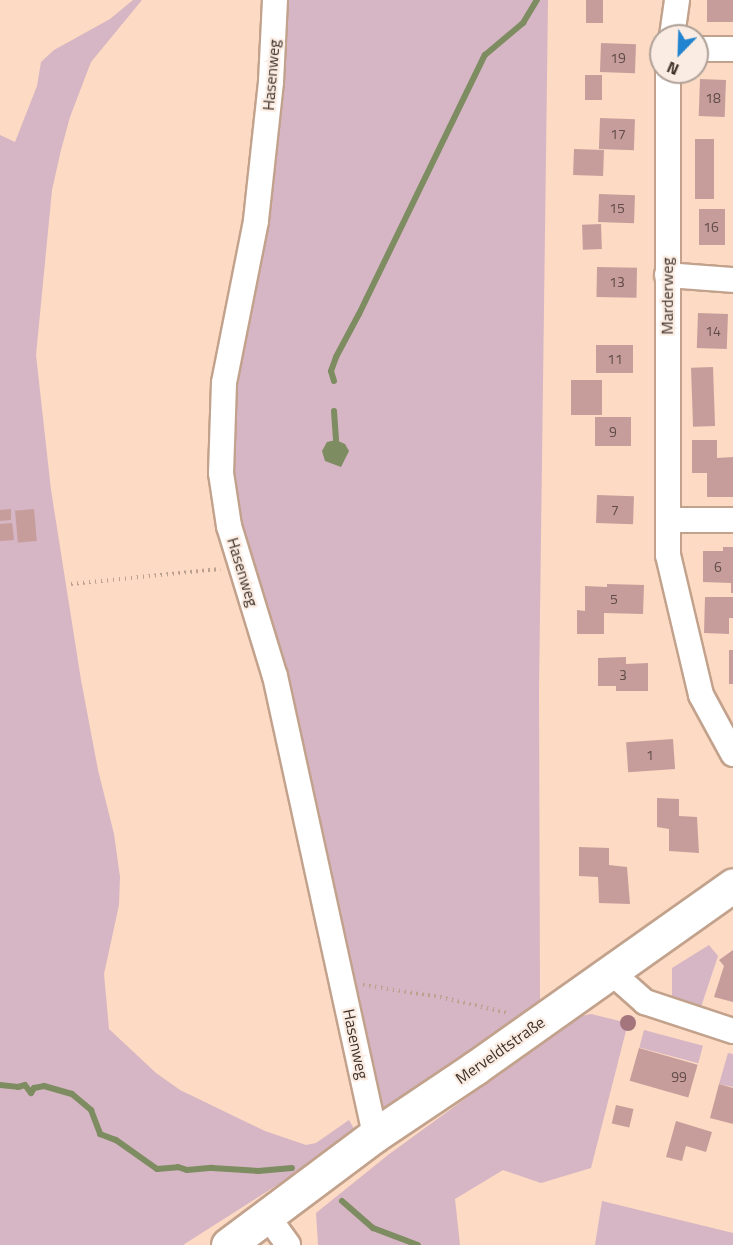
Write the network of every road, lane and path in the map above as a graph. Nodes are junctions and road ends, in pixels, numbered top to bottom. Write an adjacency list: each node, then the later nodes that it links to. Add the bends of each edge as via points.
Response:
1 (275, 0): 11 (street, Hasenweg, via 272,82 256,221 224,383 221,473 229,526)
2 (677, 0): 3 (street)
3 (674, 24)
4 (709, 49): 5 (street)
5 (733, 49)
6 (668, 84): 7 (street, Marderweg)
7 (667, 275): 8 (street); 9 (street, Marderweg)
8 (733, 280)
9 (668, 520): 10 (street); 13 (street, Marderweg, via 668,555 701,695)
10 (733, 520)
11 (242, 567): 12 (path); 16 (street, Hasenweg, via 275,676)
12 (71, 584)
13 (733, 754)
14 (733, 885): 15 (main road, Merveldtstraße)
15 (610, 971): 17 (main road, Merveldtstraße); 18 (street, via 645,1002)
16 (342, 982): 17 (path, via 440,997); 19 (street, Hasenweg)
17 (541, 1021): 19 (main road, Merveldtstraße)
18 (733, 1031)
19 (375, 1135): 20 (main road, Merveldtstraße)
20 (268, 1217): 21 (main road, Merveldtstraße); 22 (street)
21 (228, 1245)
22 (288, 1245)

